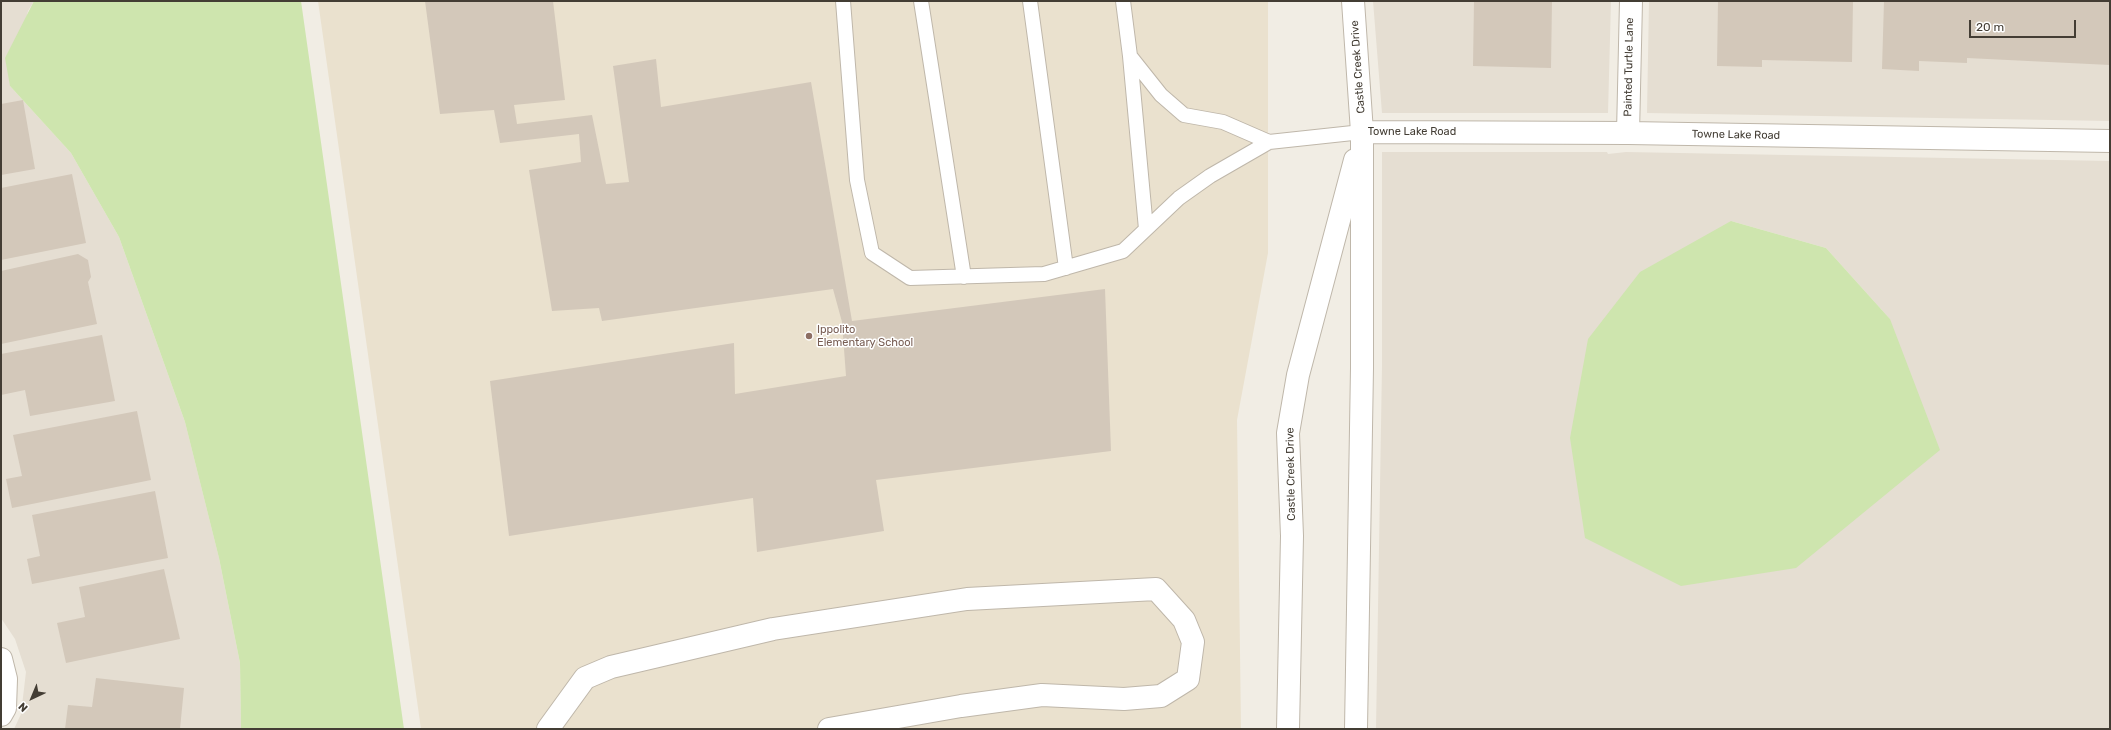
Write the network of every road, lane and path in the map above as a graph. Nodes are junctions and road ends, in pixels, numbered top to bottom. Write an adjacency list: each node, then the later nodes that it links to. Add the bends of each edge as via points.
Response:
1 (843, 1): 14 (lane, via 856,180 872,253 910,278)
2 (922, 1): 14 (lane)
3 (1030, 1): 13 (lane)
4 (1122, 1): 7 (lane)
5 (1353, 1): 8 (street, Castle Creek Drive)
6 (1630, 1): 9 (street, Painted Turtle Lane)
7 (1130, 56): 11 (lane, via 1161,95 1184,115 1223,122); 12 (lane)
8 (1362, 132): 9 (street, Towne Lake Road); 11 (lane); 20 (street, Castle Creek Drive, via 1298,375 1288,434 1292,536); 21 (street, Castle Creek Drive, via 1362,368)
9 (1628, 133): 10 (street, Towne Lake Road)
10 (2110, 141)
11 (1268, 142): 12 (lane, via 1210,176 1180,198)
12 (1146, 229): 13 (lane, via 1123,251)
13 (1066, 268): 14 (lane, via 1044,274)
14 (964, 277)
15 (1, 659): 16 (street, via 6,679 4,708)
16 (1, 715)
17 (563, 719): 18 (street); 19 (street, via 585,678 611,667 773,628 967,599 1156,589 1184,620 1193,642 1188,679 1161,696 1124,699 1042,695)
18 (548, 729)
19 (829, 729)
20 (1288, 729)
21 (1356, 729)

